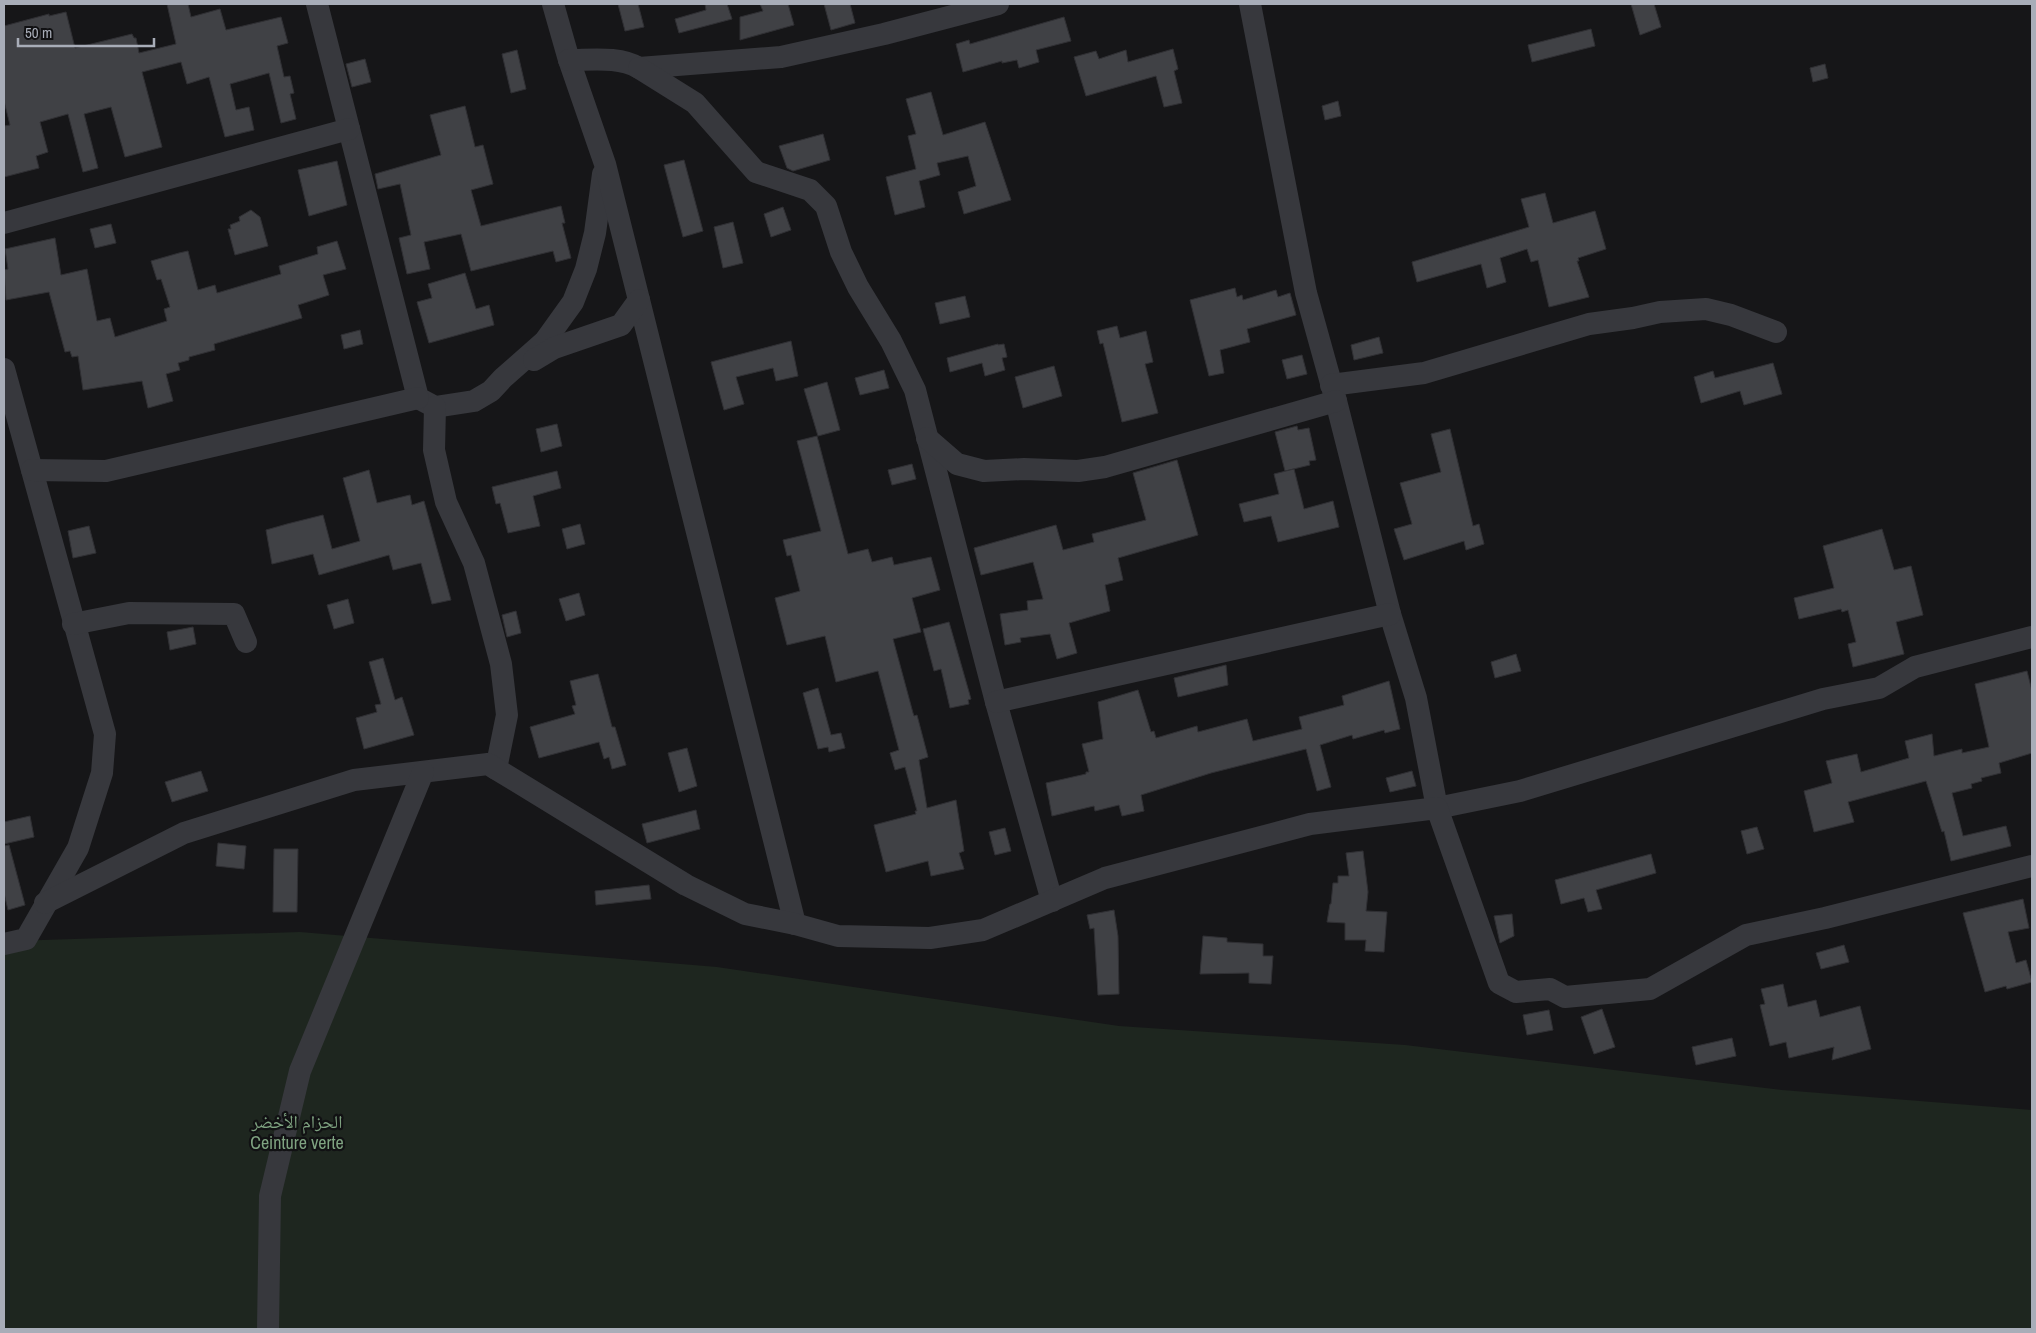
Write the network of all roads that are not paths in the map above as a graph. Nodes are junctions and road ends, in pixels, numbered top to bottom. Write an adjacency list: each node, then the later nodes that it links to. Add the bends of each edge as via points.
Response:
1 (317, 4): 7 (street)
2 (553, 4): 5 (street)
3 (998, 4): 6 (street, via 781,58)
4 (1250, 4): 14 (street, via 1306,293)
5 (569, 60): 6 (street, via 616,60); 8 (street)
6 (639, 68): 16 (street, via 695,102 756,172 810,190 826,206 841,252 915,390)
7 (349, 129): 9 (street); 15 (street)
8 (605, 164): 10 (street); 13 (street, via 586,269 573,302 545,341)
9 (4, 223)
10 (639, 300): 13 (street, via 621,325 554,348); 29 (street)
11 (1776, 332): 14 (street, via 1731,314 1706,309 1660,312 1589,324 1424,373)
12 (4, 369): 17 (street)
13 (502, 378): 15 (street, via 491,391 474,401)
14 (1333, 393): 16 (street, via 1105,466 1078,471 1024,468 984,471 957,464); 18 (street)
15 (427, 402): 17 (street, via 106,471); 23 (street, via 446,502 474,563 501,664 507,715)
16 (927, 438): 22 (street)
17 (32, 470): 19 (street)
18 (1390, 614): 22 (street); 25 (street, via 1416,698)
19 (73, 624): 21 (street, via 129,613 234,614); 28 (street, via 105,734 102,773 78,848)
20 (2032, 637): 25 (street, via 1915,667 1878,688 1823,699 1520,791)
21 (246, 642)
22 (996, 702): 27 (street)
23 (496, 769): 24 (street, via 488,764); 29 (street, via 686,885 745,914)
24 (423, 772): 28 (street, via 354,780 184,833); 31 (street, via 300,1071 270,1196)
25 (1437, 808): 26 (street, via 1499,983 1516,992 1550,989 1565,997 1650,989 1746,935); 27 (street, via 1310,824 1105,878)
26 (2032, 866)
27 (1052, 901): 29 (street, via 983,930 930,938 838,936)
28 (45, 903): 30 (street, via 26,939)
29 (795, 924)
30 (4, 944)
31 (268, 1329)

